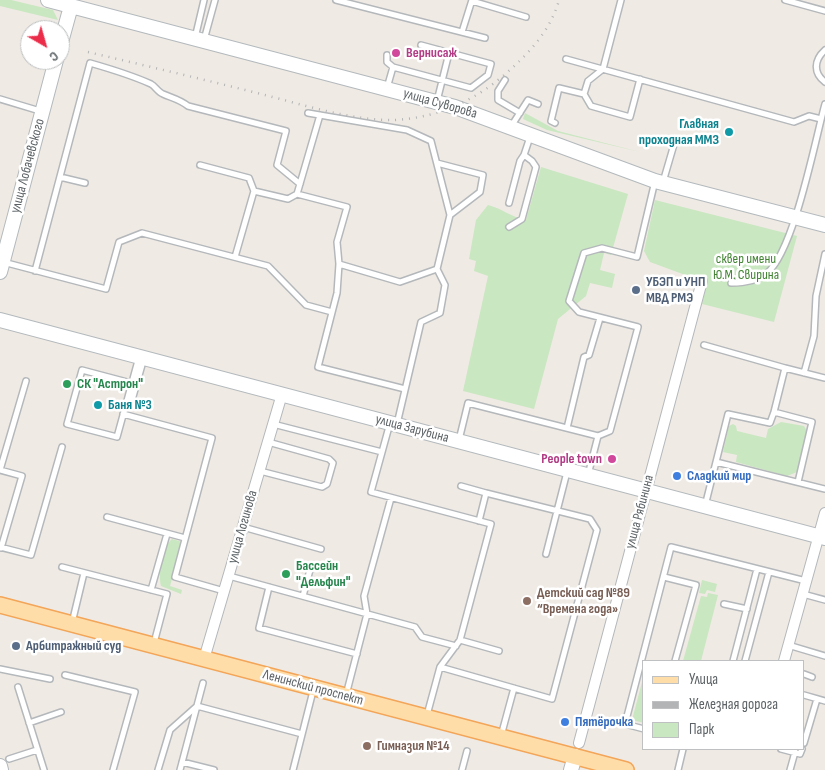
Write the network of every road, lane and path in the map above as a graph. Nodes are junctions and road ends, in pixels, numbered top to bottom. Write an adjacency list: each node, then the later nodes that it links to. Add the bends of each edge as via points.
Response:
1 (48, 0): 8 (street, улица Суворова)
2 (204, 0): 14 (lane)
3 (215, 0): 14 (lane)
4 (339, 0): 12 (lane)
5 (472, 0): 10 (lane); 12 (lane)
6 (621, 0): 21 (lane)
7 (785, 0): 9 (lane)
8 (72, 3): 11 (street); 14 (street, улица Суворова)
9 (825, 11)
10 (526, 17)
11 (67, 20)
12 (462, 32): 13 (lane)
13 (485, 38)
14 (199, 39): 27 (street, улица Суворова)
15 (420, 45): 17 (lane)
16 (825, 50): 26 (lane, via 819,56 816,68 819,78)
17 (449, 53): 24 (lane); 24 (lane, via 491,64 488,75 471,88)
18 (387, 55): 20 (lane, via 387,62)
19 (566, 59): 21 (lane)
20 (393, 67): 24 (lane); 27 (lane)
21 (603, 69): 23 (lane); 28 (lane, via 588,81)
22 (54, 70): 34 (street, улица Лобачевского)
23 (640, 79): 28 (lane, via 630,117 592,106); 38 (lane, via 794,122 809,116)
24 (442, 80): 30 (lane)
25 (505, 80): 36 (lane, via 498,91 498,100)
26 (825, 82)
27 (387, 89): 30 (street, улица Суворова)
28 (584, 94): 39 (lane, via 559,88 551,121)
29 (0, 99): 34 (lane)
30 (436, 102): 40 (street, улица Суворова)
31 (538, 104): 36 (lane, via 528,100)
32 (825, 104): 33 (lane)
33 (824, 111): 38 (lane)
34 (43, 112): 60 (street, улица Лобачевского)
35 (308, 113): 37 (lane)
36 (520, 113): 40 (lane)
37 (320, 115): 44 (lane, via 407,130 431,141); 49 (lane)
38 (821, 119): 54 (lane)
39 (555, 124)
40 (512, 126): 41 (street, улица Суворова)
41 (531, 134): 43 (lane); 47 (street, улица Суворова)
42 (675, 141): 47 (lane)
43 (524, 155): 52 (lane); 56 (lane, via 536,167 522,219)
44 (437, 163): 53 (lane); 53 (lane, via 483,175 480,192)
45 (200, 165): 50 (lane, via 249,178)
46 (60, 177): 48 (lane); 49 (lane, via 90,63 152,84 162,94 177,97 188,106 286,132 277,165); 62 (lane)
47 (659, 182): 54 (street, улица Суворова); 67 (lane, via 637,257 602,248 584,253 569,301 579,312)
48 (85, 184)
49 (300, 184): 51 (lane)
50 (254, 192): 51 (lane, via 288,199); 58 (lane)
51 (297, 194): 59 (lane, via 347,207 337,242)
52 (509, 203)
53 (450, 215): 61 (lane)
54 (795, 218): 55 (street, улица Суворова); 65 (lane, via 772,268 752,281)
55 (825, 225)
56 (509, 227)
57 (825, 254): 63 (lane)
58 (235, 257): 62 (lane, via 142,233 120,242 106,289); 66 (lane, via 268,266 306,305)
59 (339, 264): 61 (lane, via 400,282); 66 (lane)
60 (1, 267): 62 (lane)
61 (437, 269): 76 (lane, via 445,285 440,314 421,322)
62 (35, 271)
63 (823, 272): 72 (lane, via 814,336)
64 (702, 282): 97 (street, улица Рябинина)
65 (731, 283)
66 (332, 312): 76 (lane, via 318,367)
67 (600, 318): 83 (lane, via 589,355 584,357); 84 (lane, via 638,328 610,431)
68 (0, 320): 70 (street, улица Зарубина)
69 (704, 344): 71 (lane)
70 (141, 357): 75 (lane); 77 (street, улица Зарубина); 78 (lane)
71 (785, 368): 72 (lane); 79 (lane)
72 (804, 373): 73 (lane)
73 (825, 378)
74 (26, 381): 90 (lane)
75 (131, 383): 80 (lane); 80 (lane, via 82,370 67,424 116,437)
76 (405, 389): 82 (lane)
77 (282, 394): 81 (street, улица Логинова); 82 (street, улица Зарубина)
78 (132, 400)
79 (774, 412): 89 (lane, via 770,423 728,414); 94 (lane, via 812,422)
80 (123, 414): 107 (lane, via 212,438)
81 (273, 424): 86 (street, улица Логинова); 88 (lane)
82 (393, 424): 85 (street, улица Зарубина); 88 (lane)
83 (567, 428): 84 (lane); 85 (lane, via 468,403)
84 (598, 436): 93 (lane)
85 (458, 441): 92 (street, улица Зарубина)
86 (268, 442): 91 (street, улица Логинова); 91 (lane, via 329,459 333,463 327,484 322,487)
87 (62, 447): 109 (lane, via 31,556)
88 (382, 452): 99 (lane, via 371,492)
89 (716, 462): 94 (lane); 100 (lane)
90 (0, 470): 109 (lane, via 22,476)
91 (260, 470): 105 (street, улица Логинова)
92 (568, 470): 93 (street, улица Зарубина); 101 (lane)
93 (588, 475): 97 (street, улица Зарубина)
94 (798, 482): 96 (lane)
95 (461, 486): 98 (lane)
96 (825, 489)
97 (646, 491): 100 (street, улица Зарубина); 175 (street, улица Рябинина)
98 (486, 493): 101 (lane); 104 (lane)
99 (391, 498): 104 (lane); 129 (lane, via 364,596)
100 (704, 506): 108 (street, улица Зарубина)
101 (557, 511): 111 (lane); 156 (lane, via 590,519 597,530 552,699)
102 (825, 513): 108 (street)
103 (107, 517): 106 (lane)
104 (479, 521): 131 (lane, via 491,524)
105 (243, 527): 110 (lane); 117 (street, улица Логинова)
106 (167, 534): 107 (lane); 121 (lane)
107 (185, 538): 122 (lane, via 175,576)
108 (822, 538): 119 (street)
109 (1, 547)
110 (321, 549)
111 (546, 554)
112 (311, 566): 124 (lane)
113 (62, 567): 115 (lane)
114 (757, 569): 116 (lane); 118 (lane, via 671,547); 128 (lane)
115 (84, 572): 121 (lane); 130 (lane)
116 (769, 572): 119 (lane); 143 (lane)
117 (229, 576): 120 (lane); 122 (street, улица Логинова)
118 (664, 577): 140 (lane); 141 (lane, via 696,585)
119 (806, 581): 123 (street)
120 (269, 587): 124 (lane); 136 (lane, via 259,628)
121 (152, 590): 133 (lane, via 167,594)
122 (224, 591): 138 (street, улица Логинова)
123 (803, 594): 125 (lane); 132 (street)
124 (303, 596): 129 (lane)
125 (825, 600)
126 (724, 604): 128 (lane)
127 (0, 605): 130 (main road, Ленинский проспект)
128 (746, 609): 142 (lane)
129 (367, 614): 134 (lane, via 415,627 422,637); 136 (lane)
130 (72, 624): 133 (main road, Ленинский проспект)
131 (460, 640): 134 (lane); 135 (lane)
132 (788, 645): 137 (lane); 144 (street)
133 (153, 646): 138 (main road, Ленинский проспект)
134 (456, 646): 145 (lane)
135 (499, 650)
136 (357, 654): 158 (lane)
137 (825, 656)
138 (204, 659): 155 (main road, Ленинский проспект)
139 (642, 660): 151 (lane)
140 (642, 660)
141 (675, 660)
142 (733, 660)
143 (745, 660)
144 (784, 660)
145 (440, 667): 156 (lane); 163 (lane)
146 (0, 669): 150 (lane)
147 (805, 674): 149 (lane)
148 (65, 675): 179 (lane, via 135,692)
149 (812, 677)
150 (50, 679)
151 (637, 679): 152 (lane); 165 (lane, via 625,724)
152 (642, 680)
153 (203, 683): 161 (lane)
154 (18, 687): 164 (lane)
155 (314, 688): 158 (main road, Ленинский проспект); 166 (lane)
156 (514, 688): 167 (lane)
157 (805, 695): 159 (lane)
158 (346, 696): 163 (main road, Ленинский проспект)
159 (817, 699): 160 (lane); 168 (lane)
160 (825, 701)
161 (197, 706): 166 (lane); 176 (lane); 180 (lane, via 170,730)
162 (62, 712): 164 (lane)
163 (426, 717): 167 (main road, Ленинский проспект)
164 (29, 723): 169 (lane)
165 (642, 728)
166 (302, 734): 183 (lane)
167 (501, 737): 175 (main road, Ленинский проспект)
168 (805, 740)
169 (37, 750): 177 (lane); 178 (lane)
170 (683, 750): 186 (lane)
171 (786, 750): 174 (lane)
172 (802, 750): 174 (lane, via 800,754)
173 (466, 751): 184 (lane)
174 (795, 752): 187 (lane)
175 (575, 756): 185 (main road, Ленинский проспект)
176 (182, 762): 181 (lane); 182 (lane)
177 (3, 765)
178 (44, 770)
179 (113, 770)
180 (158, 770)
181 (180, 770)
182 (214, 770)
183 (293, 770)
184 (462, 770)
185 (626, 770)
186 (678, 770)
187 (790, 770)

